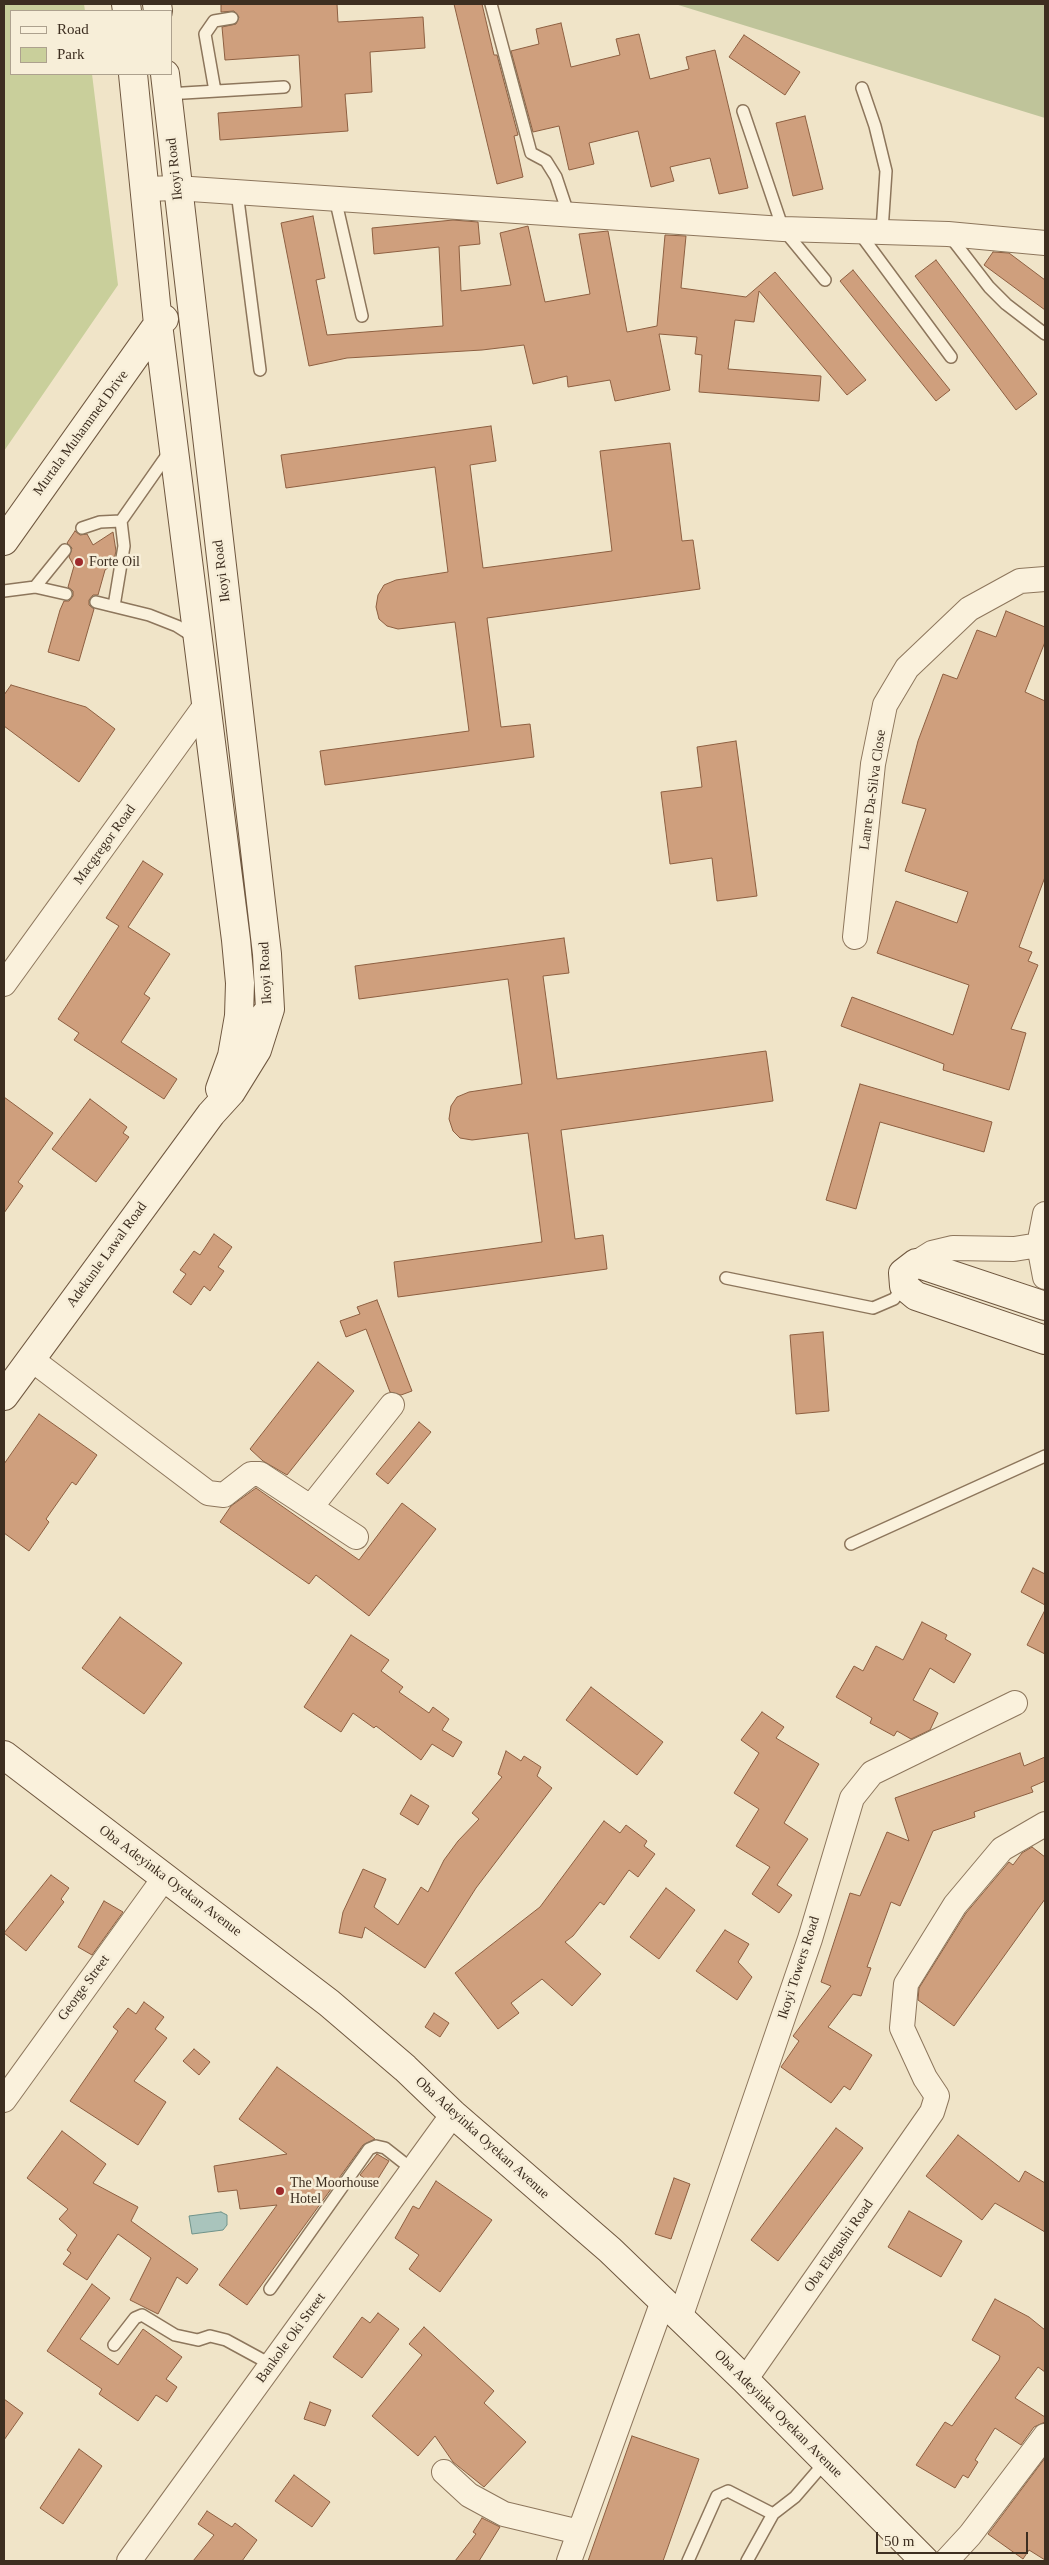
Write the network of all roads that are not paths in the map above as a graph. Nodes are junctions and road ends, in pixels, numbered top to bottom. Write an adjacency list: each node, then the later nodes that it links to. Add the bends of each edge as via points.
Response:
1 (491, 4): 13 (lane, via 531,154 546,161 566,201)
2 (232, 18): 7 (lane, via 214,21 205,34)
3 (133, 75): 10 (main road, Ikoyi Road)
4 (166, 84): 7 (lane); 9 (main road, Ikoyi Road)
5 (284, 87): 7 (lane)
6 (862, 88): 16 (lane, via 886,171)
7 (215, 91)
8 (743, 111): 14 (lane)
9 (176, 188): 10 (street); 11 (street); 20 (main road, Ikoyi Road)
10 (145, 189): 22 (main road, Ikoyi Road)
11 (237, 192): 12 (street); 25 (lane)
12 (335, 198): 13 (street); 21 (lane)
13 (568, 213): 14 (street)
14 (783, 229): 15 (street); 19 (lane)
15 (856, 230): 16 (street); 24 (lane)
16 (882, 231): 17 (street)
17 (948, 234): 18 (street); 23 (lane, via 989,287)
18 (1045, 243)
19 (825, 280)
20 (190, 300): 22 (main road, Murtala Muhammed Drive); 43 (main road, Ikoyi Road, via 266,945)
21 (362, 316)
22 (158, 324): 26 (main road, Murtala Muhammed Drive); 27 (main road, Ikoyi Road)
23 (1045, 334)
24 (950, 356)
25 (260, 370)
26 (115, 387): 27 (main road, via 134,381 146,382); 31 (main road, Murtala Muhammed Drive)
27 (167, 398): 28 (main road, Ikoyi Road)
28 (174, 446): 29 (lane); 39 (main road, Ikoyi Road)
29 (121, 521): 30 (lane, via 100,522); 38 (lane, via 124,546)
30 (82, 528)
31 (4, 541)
32 (65, 550): 34 (lane)
33 (1045, 579): 41 (street, Lanre Da-Silva Close, via 1020,581 969,609 907,668 885,705 873,764)
34 (35, 587): 35 (lane); 36 (lane)
35 (4, 591)
36 (66, 594)
37 (96, 602): 38 (lane)
38 (114, 606): 39 (lane, via 177,626)
39 (198, 639): 40 (main road, Ikoyi Road)
40 (205, 706): 42 (street, Macgregor Road); 44 (main road, Ikoyi Road, via 236,940)
41 (856, 937)
42 (4, 984)
43 (270, 1009): 44 (main road, Ikoyi Road, via 257,1025 246,1023); 45 (main road, via 257,1050 246,1071)
44 (239, 1016): 45 (main road, via 232,1056)
45 (211, 1114): 53 (main road, Adekunle Lawal Road)
46 (1045, 1214): 47 (street)
47 (1039, 1245): 48 (street, via 1014,1249 952,1248 932,1253); 49 (street)
48 (910, 1275): 50 (lane, via 894,1299 873,1308); 51 (main road); 52 (main road, via 916,1296)
49 (1045, 1277)
50 (726, 1278)
51 (1045, 1306)
52 (1045, 1340)
53 (31, 1359): 54 (main road, Adekunle Lawal Road); 57 (street, via 208,1493 224,1495 251,1474 256,1474)
54 (4, 1396)
55 (392, 1405): 57 (street)
56 (1045, 1456): 59 (lane)
57 (311, 1507): 58 (street)
58 (356, 1537)
59 (850, 1544)
60 (1015, 1703): 68 (street, Ikoyi Towers Road, via 872,1773 852,1798 810,1938)
61 (4, 1755): 63 (main road, Oba Adeyinka Oyekan Avenue)
62 (1045, 1824): 71 (street, Oba Elegushi Road, via 1002,1849 955,1905 906,1984 902,2028 937,2096 932,2112)
63 (165, 1877): 64 (street, George Street); 65 (main road, Oba Adeyinka Oyekan Avenue, via 329,2004 405,2068)
64 (4, 2100)
65 (453, 2114): 66 (street, Bankole Oki Street); 68 (main road, Oba Adeyinka Oyekan Avenue, via 610,2250)
66 (412, 2170): 67 (lane, via 385,2148 376,2146 370,2149); 70 (street, Bankole Oki Street)
67 (270, 2289)
68 (672, 2310): 71 (main road, Oba Adeyinka Oyekan Avenue); 76 (street)
69 (114, 2345): 70 (lane, via 135,2318 142,2315 175,2335 198,2340 210,2336 226,2340)
70 (272, 2365): 77 (street, Bankole Oki Street)
71 (745, 2380): 73 (main road, Oba Adeyinka Oyekan Avenue)
72 (1045, 2436): 82 (street, via 970,2535)
73 (826, 2461): 75 (lane, via 795,2497); 81 (main road, Oba Adeyinka Oyekan Avenue)
74 (444, 2472): 76 (street, via 469,2495 504,2514)
75 (773, 2514): 79 (lane, via 728,2491 717,2496); 80 (lane)
76 (579, 2532): 78 (street)
77 (129, 2561)
78 (568, 2561)
79 (688, 2561)
80 (747, 2561)
81 (925, 2561)
82 (946, 2561)

